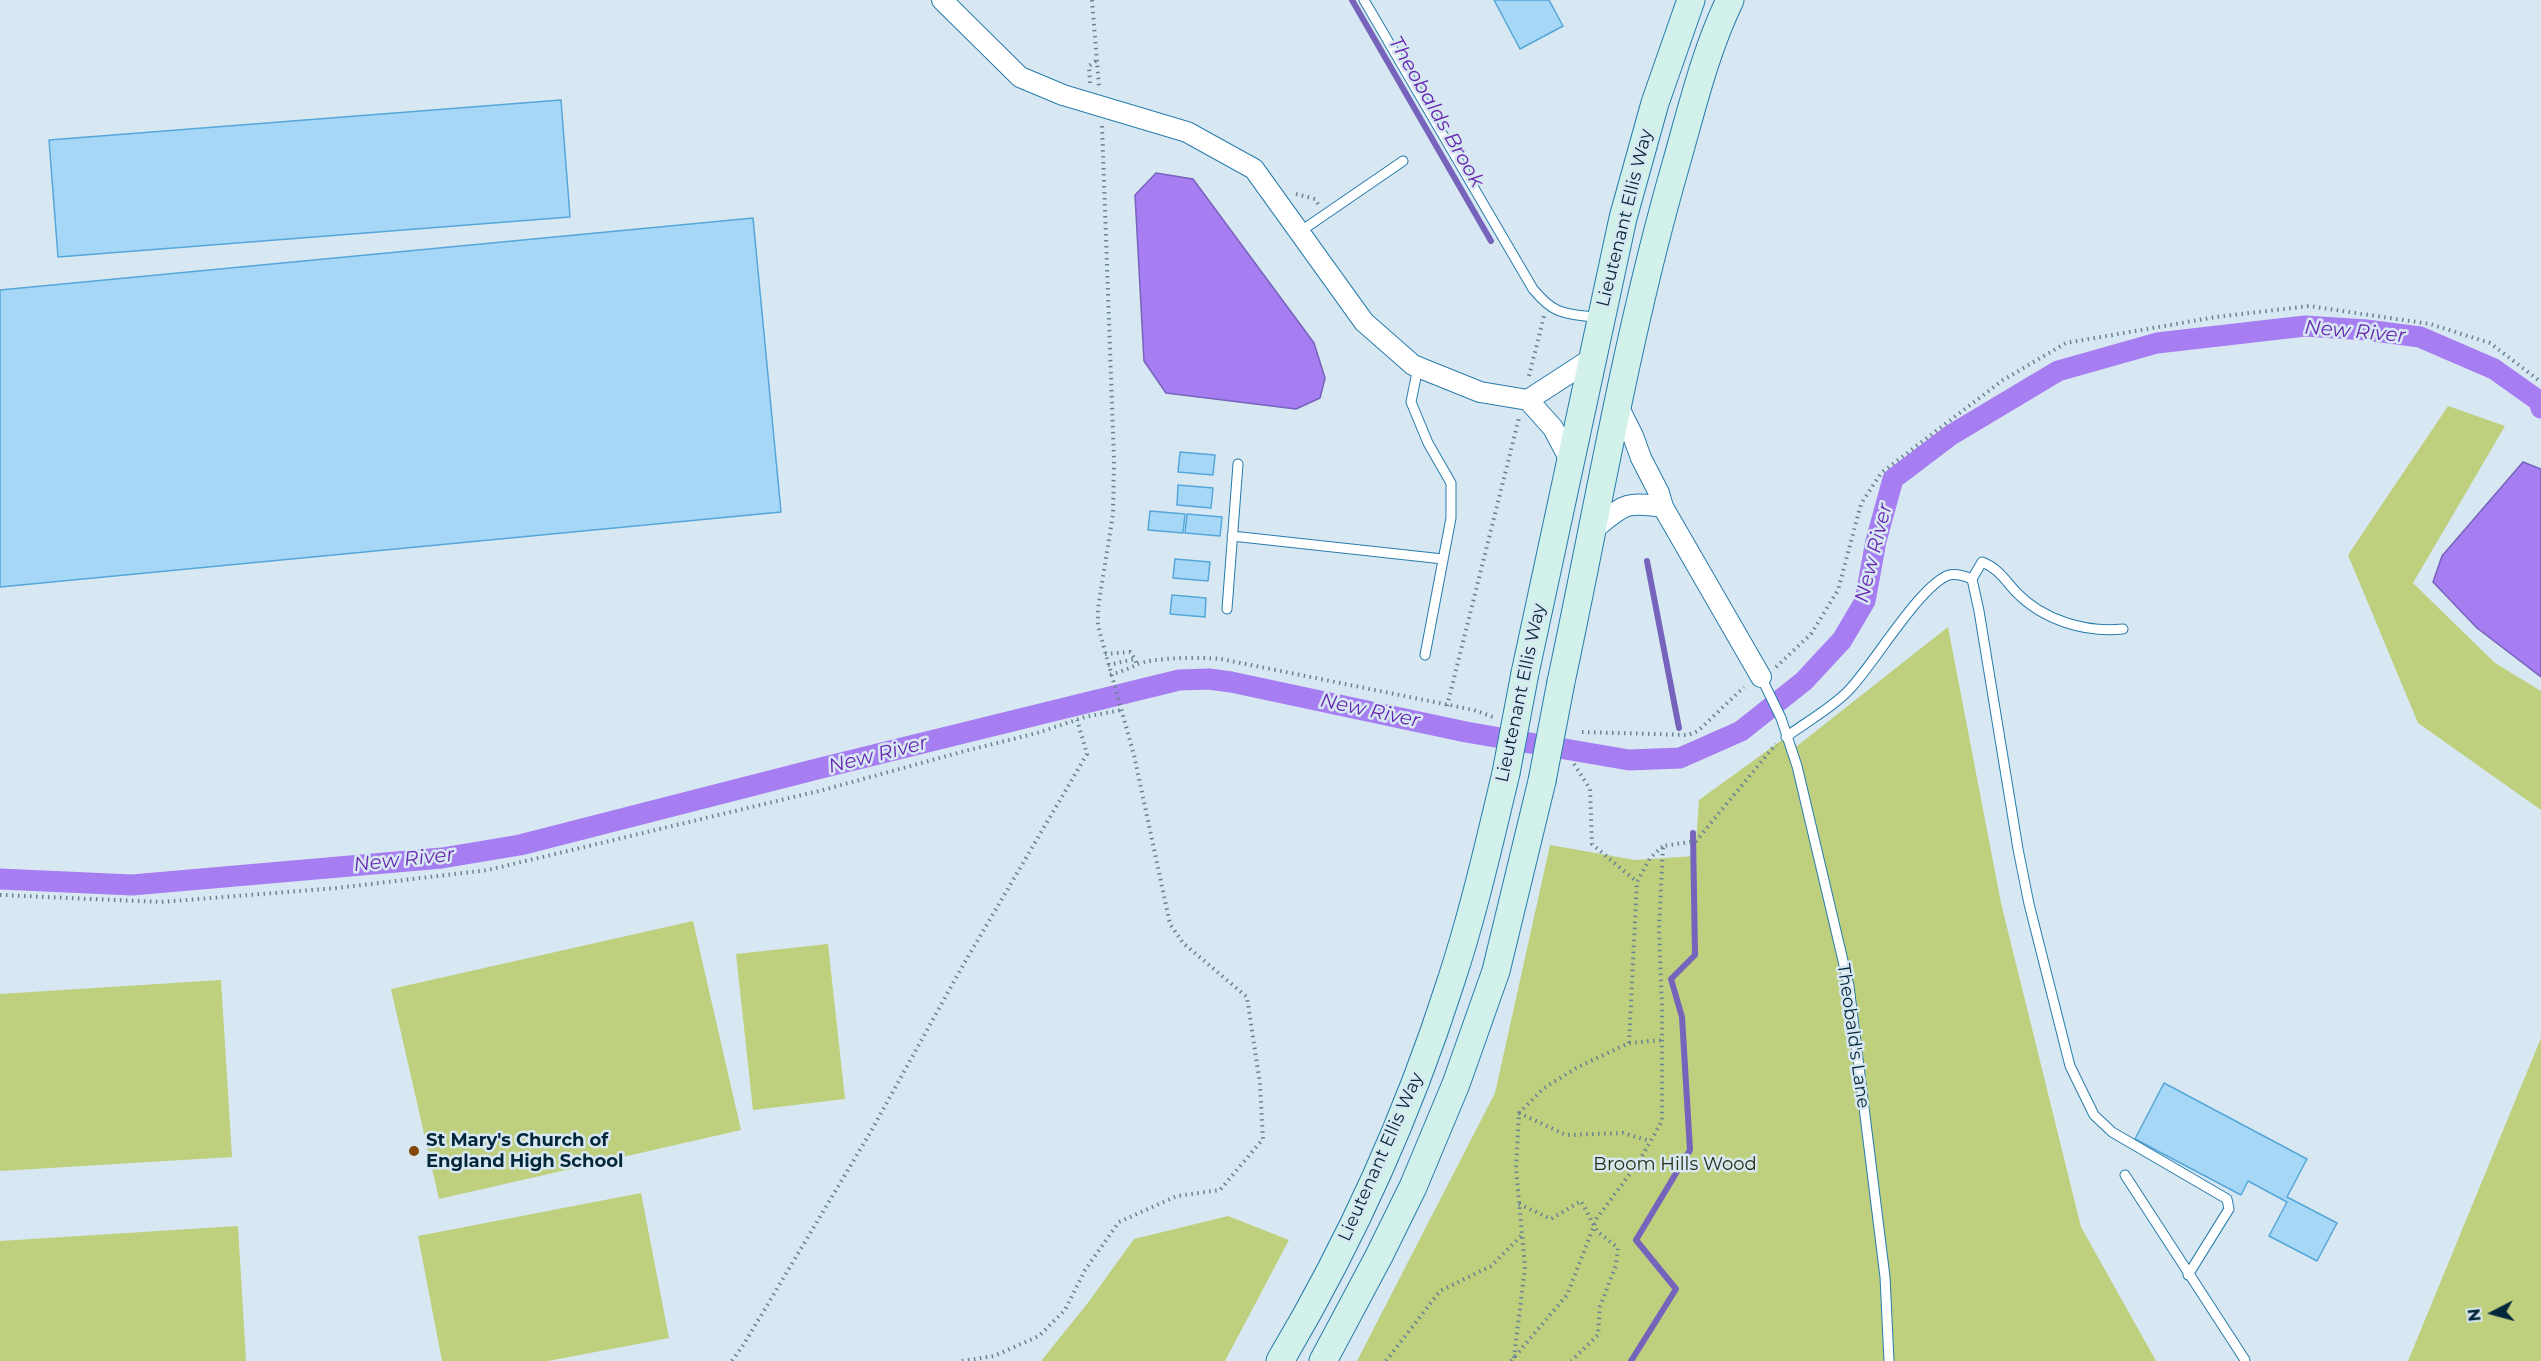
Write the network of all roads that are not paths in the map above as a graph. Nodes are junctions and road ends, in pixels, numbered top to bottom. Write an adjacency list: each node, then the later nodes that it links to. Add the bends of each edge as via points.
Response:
1 (942, 0): 6 (street, via 1020,77 1063,95 1187,132 1254,169)
2 (1364, 0): 7 (lane, via 1547,306)
3 (1690, 0): 7 (main road, Lieutenant Ellis Way, via 1652,114)
4 (1730, 0): 11 (main road, Lieutenant Ellis Way, via 1714,34 1657,231)
5 (1403, 161): 6 (lane)
6 (1301, 231): 9 (street, via 1364,322)
7 (1600, 318): 8 (main road, Lieutenant Ellis Way)
8 (1591, 359): 10 (street); 12 (main road, Lieutenant Ellis Way)
9 (1418, 367): 10 (street, via 1480,392); 17 (lane, via 1412,402 1428,443 1452,483 1451,518)
10 (1526, 400): 12 (street, via 1553,428)
11 (1618, 406): 14 (street); 15 (main road, Lieutenant Ellis Way)
12 (1570, 460): 27 (main road, Lieutenant Ellis Way, bridge, via 1485,865 1450,984 1380,1168 1308,1314)
13 (1238, 464): 16 (lane)
14 (1663, 507): 15 (street, via 1638,502 1625,505); 22 (street)
15 (1594, 529): 28 (main road, Lieutenant Ellis Way, bridge, via 1542,781 1496,971 1456,1084 1403,1207)
16 (1232, 536): 17 (lane); 19 (lane)
17 (1443, 559): 21 (lane)
18 (1972, 579): 20 (lane, via 1982,562 1994,566 2019,594 2055,619 2083,628); 23 (lane, via 1950,575 1925,592 1847,692); 25 (lane, via 2018,849 2070,1066 2094,1115 2112,1132 2228,1198 2229,1209)
19 (1227, 609)
20 (2123, 629)
21 (1425, 655)
22 (1767, 679): 23 (lane, Theobald's Lane)
23 (1786, 737): 29 (lane, Theobald's Lane, via 1797,766 1849,986 1885,1277)
24 (2125, 1175): 25 (lane)
25 (2188, 1275): 26 (lane)
26 (2245, 1360)
27 (1280, 1361)
28 (1323, 1361)
29 (1889, 1361)

